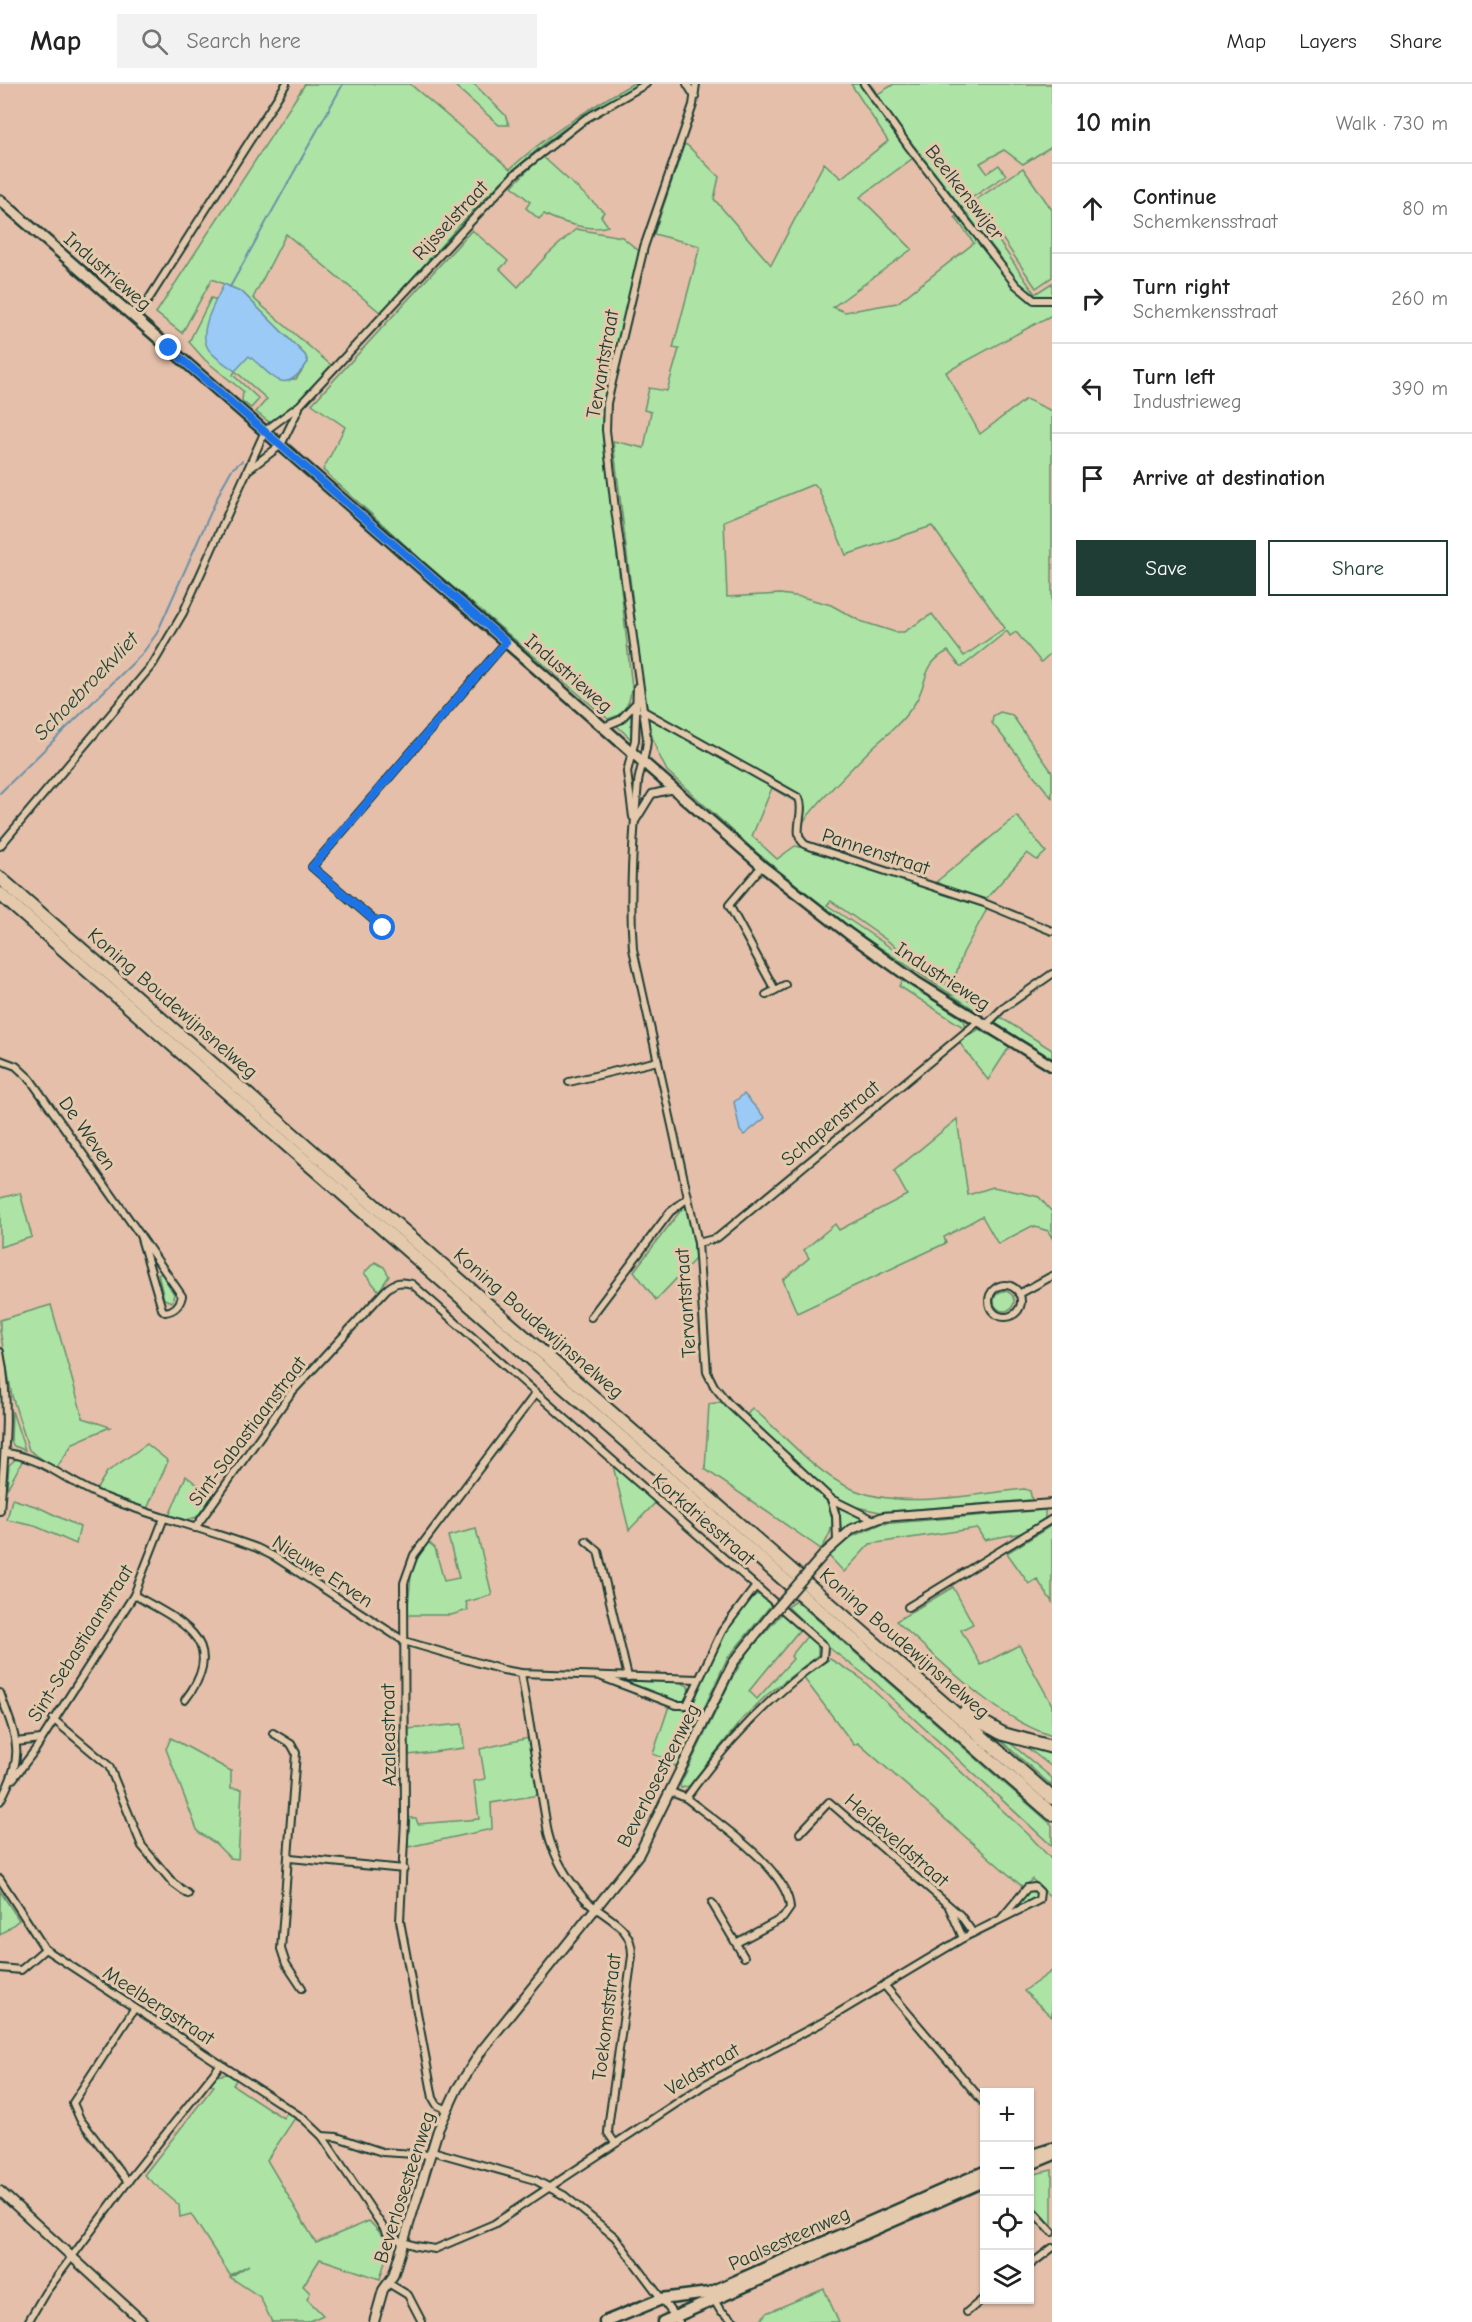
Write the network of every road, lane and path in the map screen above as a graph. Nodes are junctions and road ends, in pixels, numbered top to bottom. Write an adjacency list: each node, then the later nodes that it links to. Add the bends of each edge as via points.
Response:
1 (286, 84): 9 (street)
2 (646, 84): 10 (street, Rijsselstraat, via 585,119 515,174)
3 (687, 84): 6 (street)
4 (696, 84): 6 (street, Tervantstraat)
5 (864, 84): 8 (street, Beelkenswijer, via 1016,285 1035,300)
6 (695, 98): 15 (street, Tervantstraat, via 644,247 607,403 606,430)
7 (0, 200): 9 (main road, Industrieweg)
8 (1052, 300)
9 (136, 319): 11 (main road, Industrieweg)
10 (300, 405): 11 (street, Rijsselstraat); 12 (street, Rijsselstraat)
11 (265, 431): 12 (main road, Industrieweg); 13 (street, Rijsselstraat)
12 (281, 445): 13 (street, Rijsselstraat); 14 (main road, Industrieweg)
13 (248, 471): 23 (street, Rijsselstraat, via 228,506 171,638)
14 (506, 642): 18 (main road, Industrieweg); 27 (street, via 312,867)
15 (638, 681): 16 (street, Tervantstraat); 17 (street, Tervantstraat)
16 (634, 705): 18 (street, via 620,720); 19 (street, Tervantstraat, via 635,740)
17 (642, 710): 20 (street, Tervantstraat, via 647,738); 28 (street, Pannenstraat, via 799,798 800,842 984,903)
18 (603, 727): 19 (main road, Industrieweg)
19 (631, 751): 20 (main road, Industrieweg); 22 (street, Tervantstraat, via 627,772)
20 (643, 762): 21 (main road, Industrieweg); 22 (street, Tervantstraat)
21 (674, 789): 22 (street, via 652,794); 24 (main road, Industrieweg)
22 (634, 823): 35 (street, Tervantstraat, via 633,949)
23 (0, 846)
24 (762, 866): 31 (street, via 729,904); 33 (main road, Industrieweg, via 916,982)
25 (0, 878): 68 (highway, Koning Boudewijnsnelweg)
26 (0, 894): 81 (highway, Koning Boudewijnsnelweg)
27 (383, 928)
28 (1052, 931)
29 (1052, 974): 33 (street, Schapenstraat)
30 (785, 984): 31 (street)
31 (775, 990): 32 (street)
32 (766, 995)
33 (983, 1023): 36 (main road, Industrieweg); 40 (street, Schapenstraat, via 717,1238)
34 (0, 1060): 39 (street, De Weven, via 16,1066 30,1079)
35 (658, 1061): 37 (street); 38 (street, Tervantstraat)
36 (1052, 1066)
37 (569, 1082)
38 (688, 1198): 40 (street, Tervantstraat); 44 (street, Tervantstraat, via 670,1212)
39 (140, 1235): 39 (street, De Weven, via 159,1302 165,1312 171,1311 182,1296)
40 (698, 1243): 49 (street, Tervantstraat, via 704,1354 710,1379 728,1403)
41 (1052, 1276): 43 (street)
42 (403, 1281): 46 (street, Korkdriesstraat, via 412,1284); 55 (street, Sint-Sabastiaanstraat, via 385,1291 291,1393)
43 (1019, 1294): 43 (street, via 1006,1285 996,1288 989,1301 992,1311 1001,1317 1016,1313 1021,1304)
44 (591, 1317)
45 (0, 1352): 47 (street, via 7,1390)
46 (536, 1394): 58 (street, Korkdriesstraat); 61 (street, Azaleastraat, via 410,1563 404,1583)
47 (5, 1453): 48 (street); 52 (street, Nieuwe Erven, via 27,1456 76,1486)
48 (1, 1490): 51 (street)
49 (831, 1499): 54 (street, Tervantstraat); 56 (street)
50 (1052, 1504): 54 (street, Beverlosesteenweg)
51 (0, 1511)
52 (164, 1518): 55 (street, Nieuwe Erven); 59 (street, Sint-Sebastiaanstraat)
53 (1052, 1519): 60 (street)
54 (874, 1520): 56 (street, Beverlosesteenweg)
55 (195, 1528): 61 (street, Nieuwe Erven, via 275,1557)
56 (837, 1540): 77 (street, Beverlosesteenweg, bridge, via 733,1663)
57 (586, 1541): 64 (street, via 598,1551)
58 (756, 1586): 65 (street, Nieuwe Erven, via 722,1631); 78 (street, Korkdriesstraat, via 826,1652 824,1658 794,1679 737,1732)
59 (134, 1595): 67 (street, via 184,1623 198,1637 202,1671); 69 (street, Sint-Sebastiaanstraat)
60 (908, 1607)
61 (405, 1641): 62 (street, Nieuwe Erven); 84 (street, Azaleastraat)
62 (521, 1674): 63 (street, Nieuwe Erven); 88 (street, Toekomststraat, via 551,1845 574,1884)
63 (596, 1674): 64 (street, Nieuwe Erven); 65 (street, Nieuwe Erven, via 682,1707 691,1700)
64 (628, 1677): 65 (street, Nieuwe Erven)
65 (698, 1679)
66 (0, 1693): 72 (street)
67 (185, 1700)
68 (946, 1704): 73 (highway, via 1003,1734); 79 (highway, Koning Boudewijnsnelweg)
69 (53, 1719): 71 (street, Sint-Sebastiaanstraat); 86 (street, via 109,1766 142,1846 173,1883)
70 (273, 1733): 83 (street, via 291,1744 296,1753)
71 (41, 1739): 72 (street); 74 (street, Sint-Sebastiaanstraat)
72 (16, 1742): 75 (street)
73 (1052, 1747)
74 (34, 1750): 75 (street); 76 (street, Sint-Sebastiaanstraat)
75 (17, 1751): 76 (street)
76 (13, 1779): 80 (street)
77 (671, 1792): 78 (street); 88 (street, Beverlosesteenweg, via 639,1854)
78 (686, 1798): 93 (street, via 762,1858 789,1903 783,1918)
79 (1052, 1798)
80 (0, 1801)
81 (1052, 1814)
82 (800, 1833): 89 (street, Heideveldstraat, via 828,1802)
83 (290, 1858): 84 (street); 98 (street, via 281,1949)
84 (404, 1869): 102 (street, Azaleastraat, via 401,1935 433,2098)
85 (0, 1879): 94 (street, Meelbergstraat)
86 (188, 1894)
87 (712, 1903): 93 (street)
88 (597, 1907): 102 (street, Beverlosesteenweg, via 482,2050); 104 (street, Toekomststraat, via 622,1927 632,1949 609,2121 608,2133)
89 (949, 1907): 91 (street); 92 (street)
90 (1001, 1919): 90 (street, via 1027,1888 1035,1887 1040,1892 1039,1900); 91 (street)
91 (974, 1933): 92 (street)
92 (963, 1938): 97 (street)
93 (736, 1943): 95 (street)
94 (45, 1949): 96 (street, via 21,1970); 99 (street, Meelbergstraat)
95 (744, 1957)
96 (0, 1968)
97 (884, 1985): 101 (street); 104 (street, Veldstraat, via 704,2085)
98 (302, 1988)
99 (134, 2009): 100 (street, Meelbergstraat); 111 (street, via 73,2103 80,2119)
100 (221, 2064): 103 (street, Meelbergstraat, via 287,2107); 111 (street)
101 (980, 2098)
102 (446, 2109): 106 (street, Beverlosesteenweg)
103 (322, 2136): 106 (street, Meelbergstraat, via 382,2152); 117 (street, Meelbergstraat, via 387,2233)
104 (615, 2143): 113 (street, Veldstraat)
105 (1052, 2149): 107 (main road)
106 (431, 2153): 113 (street, Meelbergstraat); 117 (street, Beverlosesteenweg)
107 (1034, 2154)
108 (1052, 2155): 109 (main road)
109 (1034, 2162)
110 (980, 2174): 122 (main road, Paalsesteenweg)
111 (128, 2182): 119 (street)
112 (980, 2183): 122 (main road, Paalsesteenweg)
113 (549, 2187): 117 (street, Veldstraat, via 494,2224 446,2246 424,2248); 123 (street, Meelbergstraat, via 615,2237)
114 (0, 2191): 119 (street)
115 (1034, 2213): 116 (street)
116 (1052, 2232)
117 (404, 2242): 121 (street, Beverlosesteenweg)
118 (1052, 2248): 120 (street)
119 (72, 2257): 127 (street); 128 (street)
120 (1034, 2261)
121 (388, 2283): 129 (street, Beverlosesteenweg); 130 (street, via 408,2295)
122 (711, 2296): 123 (main road, Paalsesteenweg); 126 (main road, Paalsesteenweg); 133 (street)
123 (661, 2299): 126 (street, Meelbergstraat); 131 (main road, Paalsesteenweg)
124 (980, 2301): 125 (street)
125 (967, 2312)
126 (677, 2319): 132 (main road, Paalsesteenweg)
127 (28, 2322)
128 (143, 2322)
129 (374, 2322)
130 (422, 2322)
131 (604, 2322)
132 (663, 2322)
133 (735, 2322)

